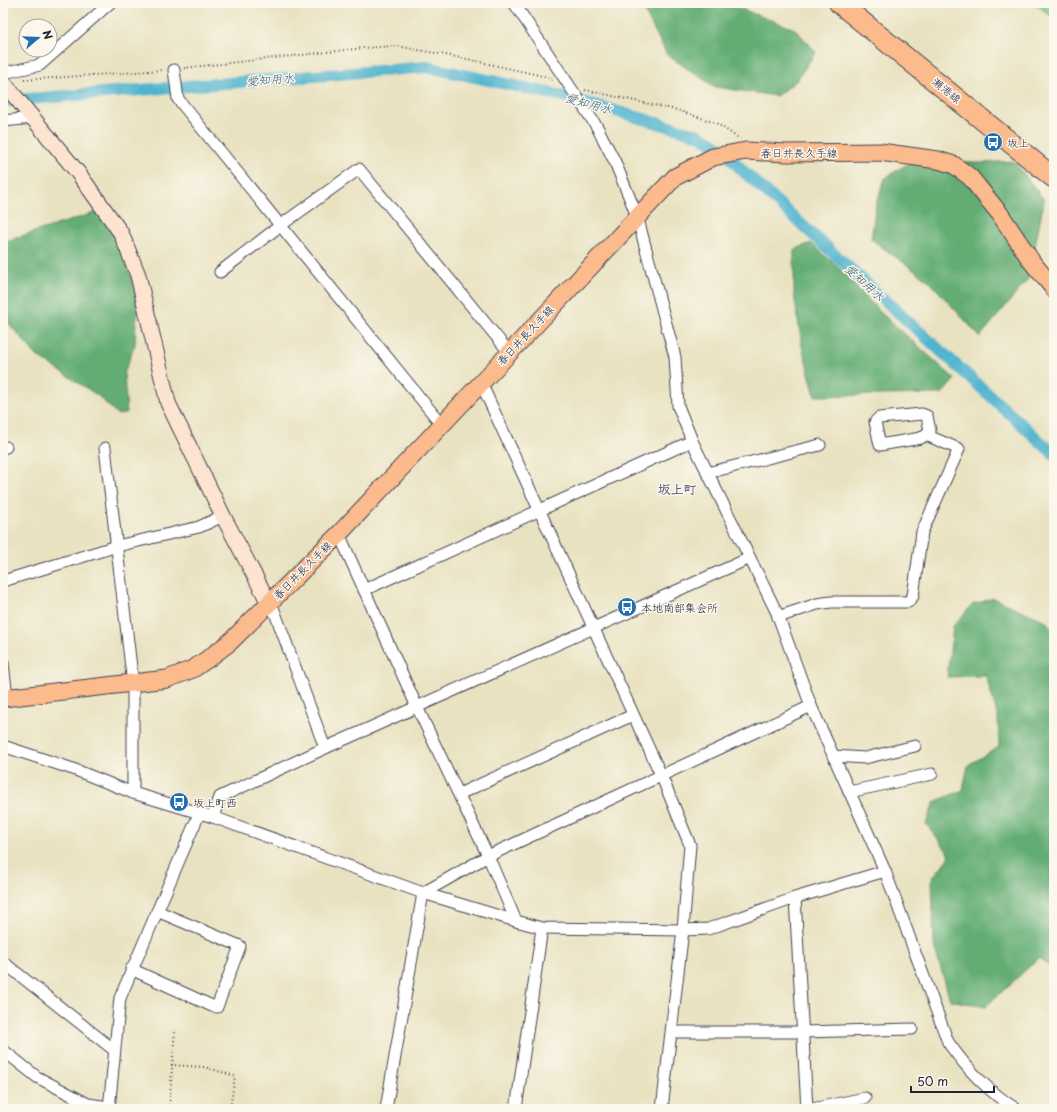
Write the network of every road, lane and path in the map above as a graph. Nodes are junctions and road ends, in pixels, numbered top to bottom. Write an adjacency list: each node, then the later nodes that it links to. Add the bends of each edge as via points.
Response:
1 (110, 3): 5 (street, via 40,65)
2 (514, 3): 7 (street)
3 (839, 3): 11 (highway, 瀬港線)
4 (174, 70): 6 (path); 7 (path, via 397,46 547,77); 13 (street, via 178,99)
5 (3, 73)
6 (11, 83): 8 (street)
7 (572, 90): 10 (path, via 684,112 716,123); 12 (street, via 597,127 615,162)
8 (30, 115): 9 (street); 25 (street, via 87,185 121,233 138,275 168,403)
9 (3, 121)
10 (752, 152): 12 (main road, 春日井長久手線, via 713,157 675,177); 15 (main road, 春日井長久手線, via 880,152 938,160 954,165 970,177 1000,214 1032,262)
11 (1054, 178)
12 (637, 216): 16 (main road, 春日井長久手線); 20 (street, via 675,357 678,406)
13 (281, 225): 14 (street); 16 (street, via 359,169); 18 (street)
14 (220, 272)
15 (1054, 289)
16 (509, 352): 17 (main road, 春日井長久手線)
17 (481, 383): 18 (main road, 春日井長久手線); 24 (street)
18 (442, 425): 26 (main road, 春日井長久手線)
19 (926, 435): 19 (street, via 930,432 927,416 922,414 879,418 875,422 880,445); 32 (street, via 959,449 922,532 913,596 908,602 817,604)
20 (692, 441): 23 (street); 24 (street)
21 (820, 444): 23 (street)
22 (105, 448): 27 (street)
23 (707, 473): 28 (street)
24 (539, 510): 30 (street); 33 (street)
25 (223, 516): 27 (street, via 199,527); 31 (street)
26 (339, 534): 30 (street); 31 (main road, 春日井長久手線)
27 (117, 546): 29 (street); 35 (street)
28 (750, 558): 32 (street); 33 (street)
29 (3, 581)
30 (364, 590): 38 (street)
31 (269, 603): 35 (main road, 春日井長久手線, via 230,642 193,669 167,679); 42 (street, via 274,610)
32 (778, 617): 37 (street)
33 (593, 628): 38 (street); 39 (street)
34 (3, 663): 36 (street)
35 (133, 684): 36 (main road, 春日井長久手線); 47 (street)
36 (5, 698)
37 (810, 706): 43 (street); 45 (street)
38 (418, 707): 42 (street); 48 (street)
39 (633, 715): 45 (street); 48 (street)
40 (3, 746): 47 (street, via 73,769)
41 (915, 746): 43 (street, via 865,758)
42 (325, 748): 50 (street, via 220,797)
43 (833, 756): 46 (street)
44 (932, 774): 46 (street)
45 (661, 775): 51 (street); 58 (street, via 690,845)
46 (849, 792): 52 (street)
47 (133, 793): 49 (street)
48 (459, 794): 51 (street)
49 (199, 814): 50 (street); 55 (street)
50 (213, 817): 53 (street)
51 (488, 856): 53 (street); 56 (street)
52 (884, 871): 54 (street); 77 (street, via 948,1042 961,1060 988,1088)
53 (423, 893): 56 (street); 72 (street)
54 (795, 898): 58 (street, via 708,929); 64 (street)
55 (157, 911): 60 (street); 60 (street, via 240,946 217,1007)
56 (516, 921): 57 (street)
57 (542, 928): 58 (street); 73 (street)
58 (683, 930): 63 (street)
59 (3, 962): 66 (street)
60 (131, 969): 66 (street, via 120,998)
61 (175, 1029): 67 (path)
62 (912, 1029): 64 (street)
63 (672, 1032): 64 (street); 74 (street)
64 (803, 1032): 75 (street)
65 (3, 1050): 69 (street, via 37,1077 88,1104)
66 (114, 1050): 69 (street)
67 (171, 1065): 70 (path); 71 (path, via 204,1067 235,1076)
68 (865, 1098): 76 (street)
69 (109, 1108)
70 (169, 1109)
71 (230, 1109)
72 (386, 1109)
73 (516, 1109)
74 (662, 1109)
75 (807, 1109)
76 (812, 1109)
77 (1016, 1109)

